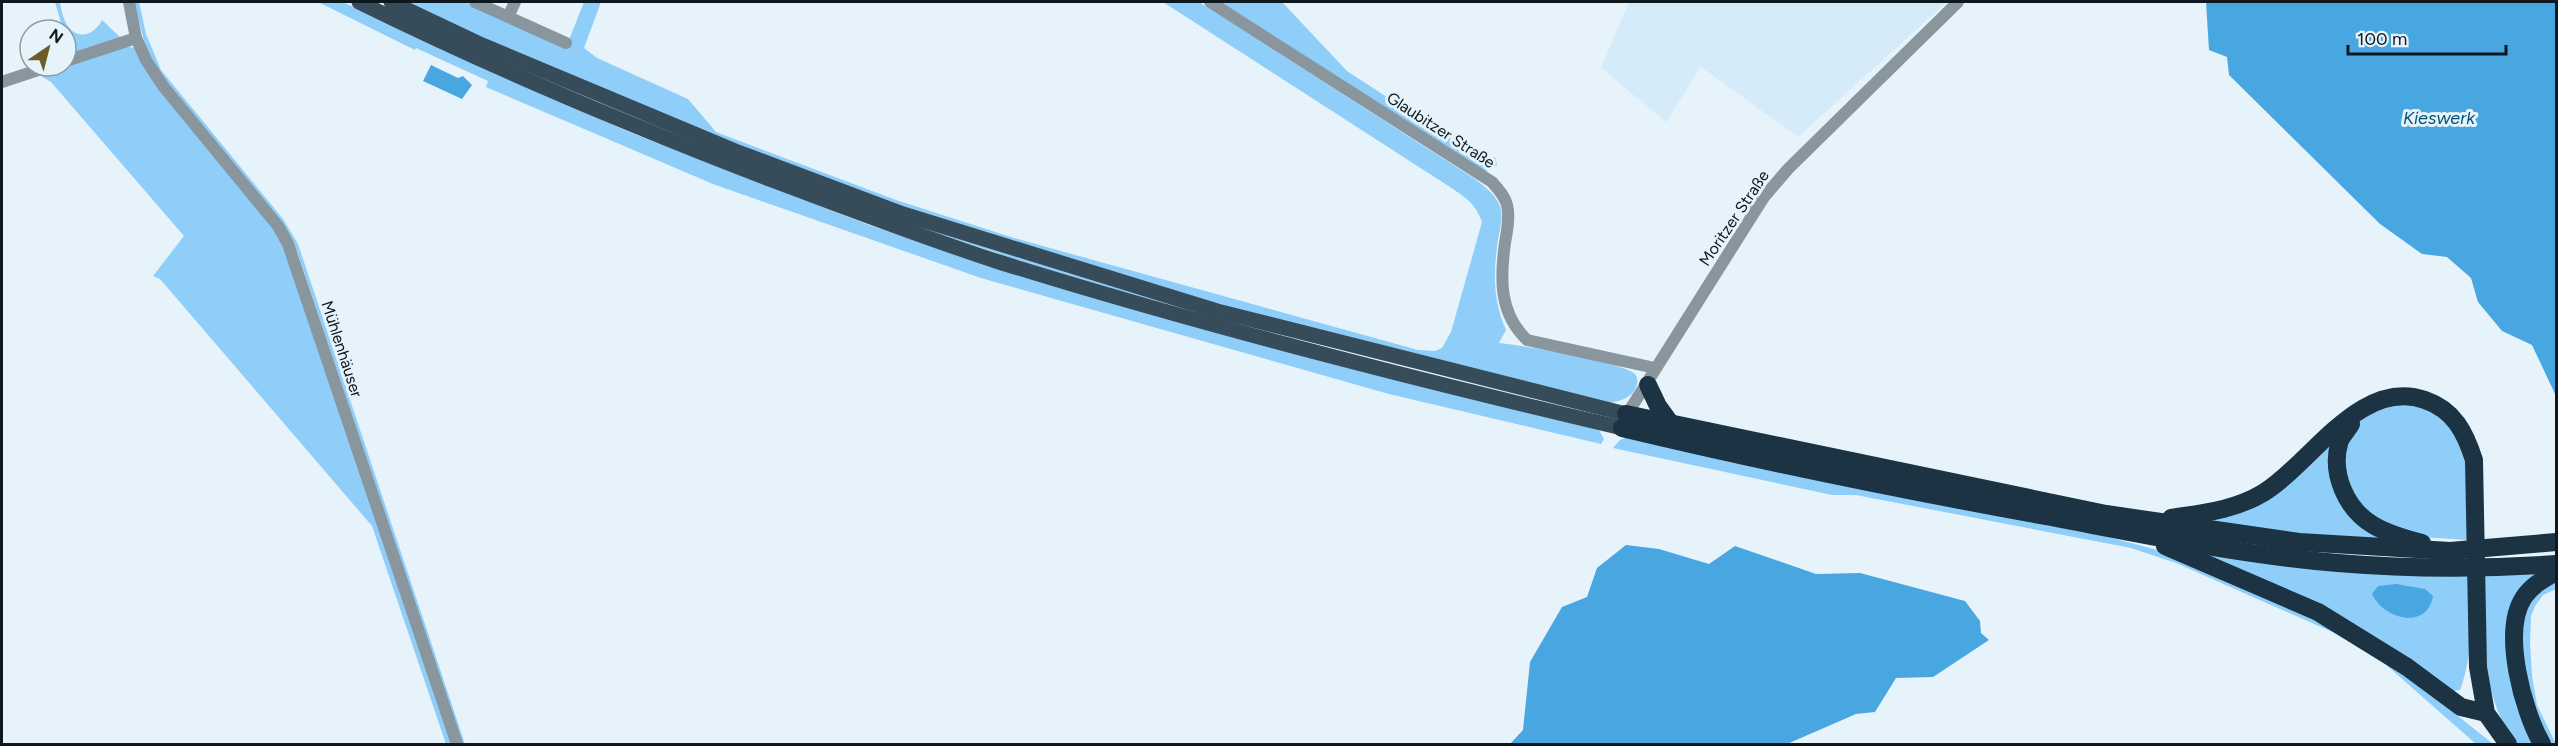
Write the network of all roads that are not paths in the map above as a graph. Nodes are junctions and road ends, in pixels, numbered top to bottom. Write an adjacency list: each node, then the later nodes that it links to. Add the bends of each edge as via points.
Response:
1 (129, 2): 9 (street, Mühlenhäuser)
2 (359, 2): 17 (main road, via 650,133 997,261 1154,309 1459,388)
3 (391, 2): 17 (main road, via 482,45 713,142 903,214 1217,311)
4 (475, 2): 8 (street)
5 (514, 2): 8 (street)
6 (1210, 2): 14 (street, Glaubitzer Straße, via 1492,182 1502,194 1509,218 1501,282 1504,300 1517,330 1527,340)
7 (1958, 2): 14 (street, Moritzer Straße, via 1764,197)
8 (508, 17): 10 (street)
9 (136, 38): 11 (street); 26 (street, Mühlenhäuser, via 163,86 278,226 288,244)
10 (566, 43)
11 (78, 57)
12 (18, 77): 13 (street)
13 (2, 82)
14 (1655, 368): 15 (street, Moritzer Straße)
15 (1648, 385): 17 (street, Moritzer Straße); 18 (highway)
16 (2360, 411): 19 (highway, via 2262,493 2221,510); 22 (highway, via 2339,443 2337,474 2351,506 2372,525 2405,539); 25 (highway, via 2388,398 2413,396 2438,404 2456,420 2467,438 2474,460 2478,667)
17 (1624, 421): 18 (highway); 20 (highway, via 1858,480)
18 (1671, 424): 19 (highway)
19 (2151, 520): 22 (highway, via 2334,546)
20 (2137, 535): 23 (highway, via 2337,563 2462,568); 25 (highway, via 2318,612 2407,667 2461,708)
21 (2556, 542): 22 (highway)
22 (2450, 550)
23 (2556, 564)
24 (2556, 572): 28 (highway, via 2535,584 2523,598 2514,621 2516,658 2526,706)
25 (2486, 713): 27 (highway)
26 (457, 744)
27 (2508, 744)
28 (2542, 744)

